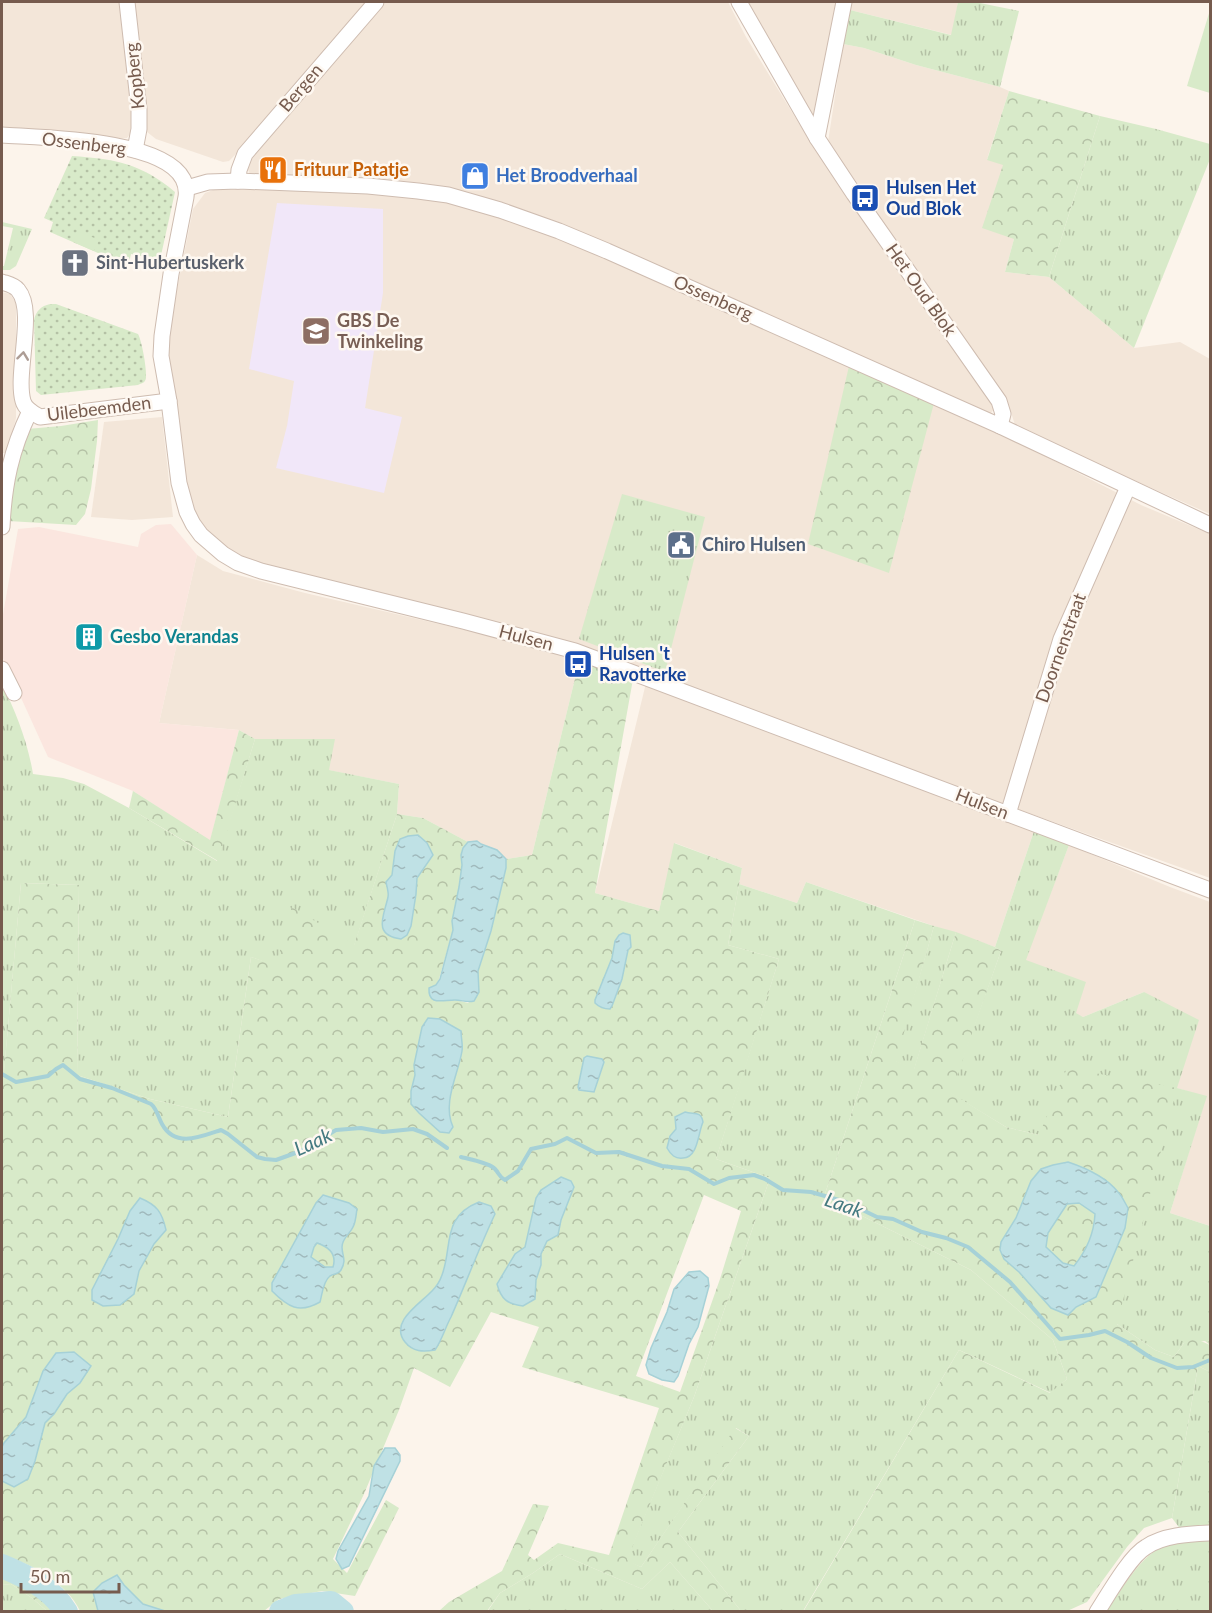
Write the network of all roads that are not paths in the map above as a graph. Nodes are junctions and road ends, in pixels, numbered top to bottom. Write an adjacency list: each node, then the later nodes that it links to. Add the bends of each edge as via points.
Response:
1 (127, 2): 7 (street, Kopberg, via 139,109)
2 (376, 2): 8 (street, Bergen, via 245,154)
3 (739, 2): 6 (street, Het Oud Blok)
4 (844, 2): 6 (street)
5 (2, 135): 7 (street, Ossenberg)
6 (817, 138): 13 (street, Het Oud Blok, via 999,401 1003,414)
7 (135, 150): 9 (street, Ossenberg, via 169,164)
8 (238, 181): 9 (street, Ossenberg, via 208,182); 13 (street, Ossenberg, via 395,188 448,195 500,210 607,251)
9 (187, 188): 11 (street, Hulsen, via 162,336 161,356)
10 (2, 282): 12 (street, Uilebeemden, one-way to 10, via 23,403 21,375 24,303 16,288)
11 (169, 401): 12 (street, Uilebeemden, via 40,417); 19 (street, Hulsen, via 179,483 187,512 209,544 238,563 575,651)
12 (30, 411): 16 (street, Uilebeemden, via 8,469)
13 (1000, 426): 14 (street, Ossenberg)
14 (1128, 487): 15 (street, Ossenberg); 19 (street, Doornenstraat, via 1061,639)
15 (1210, 525)
16 (2, 527)
17 (2, 669): 18 (street)
18 (14, 693)
19 (1008, 814): 20 (street, Hulsen)
20 (1210, 890)
21 (1210, 1533): 22 (street, via 1187,1534 1144,1547)
22 (1097, 1611)

